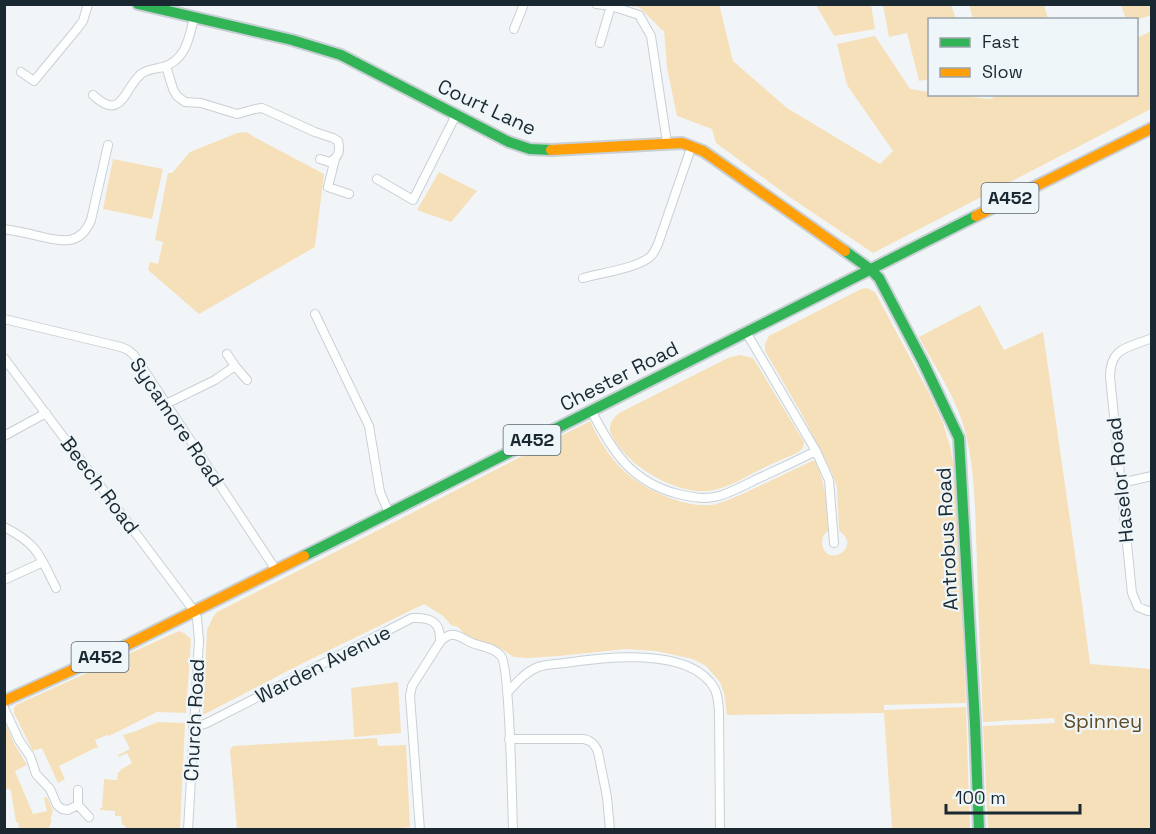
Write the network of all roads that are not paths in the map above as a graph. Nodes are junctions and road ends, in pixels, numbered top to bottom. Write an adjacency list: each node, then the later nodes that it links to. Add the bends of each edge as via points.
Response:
1 (88, 4): 10 (street, via 83,21 34,81)
2 (138, 4): 6 (main road, Court Lane)
3 (524, 4): 7 (street)
4 (596, 4): 5 (street)
5 (611, 6): 8 (street); 14 (street, via 639,15 651,36)
6 (194, 18): 9 (street, via 182,55); 12 (main road, Court Lane, via 340,55)
7 (514, 29)
8 (600, 43)
9 (166, 66): 11 (street, via 145,71 119,104 107,106); 18 (street, via 173,89 185,102 237,114 262,108 338,141)
10 (21, 72)
11 (93, 95)
12 (456, 115): 14 (main road, Court Lane, via 533,150); 19 (street, via 414,200)
13 (1152, 128): 22 (main road, Chester Road / A452)
14 (667, 143): 16 (main road, Court Lane)
15 (108, 145): 21 (street, via 91,220 83,235 66,241)
16 (695, 147): 22 (main road, Court Lane); 23 (street, via 690,151 652,255 643,262)
17 (320, 159): 18 (street)
18 (335, 159): 20 (street, via 328,187)
19 (377, 179)
20 (349, 194)
21 (4, 229)
22 (870, 269): 26 (main road, Chester Road / A452); 62 (main road, Antrobus Road, via 882,282 959,438)
23 (583, 278)
24 (315, 314): 39 (street, via 369,426 380,492)
25 (4, 319): 32 (street, Sycamore Road, via 128,350)
26 (746, 332): 33 (main road, Chester Road / A452); 36 (street)
27 (1152, 338): 38 (street, Haselor Road, via 1119,351 1110,366)
28 (227, 354): 30 (street)
29 (4, 358): 34 (street, Beech Road)
30 (235, 366): 31 (street); 32 (street)
31 (247, 380)
32 (166, 404): 43 (street, Sycamore Road)
33 (591, 410): 36 (street, via 627,466 650,483 698,498 736,490); 39 (main road, Chester Road / A452)
34 (46, 413): 35 (street); 47 (street, Beech Road)
35 (4, 436)
36 (816, 451): 41 (street, via 829,480)
37 (1152, 476): 38 (street)
38 (1121, 483): 46 (street, Haselor Road, via 1132,593 1138,607)
39 (389, 513): 43 (main road, Chester Road / A452)
40 (4, 527): 42 (street, via 32,545)
41 (834, 543)
42 (44, 562): 44 (street); 45 (street)
43 (276, 570): 47 (main road, Chester Road / A452)
44 (4, 580)
45 (56, 588)
46 (1152, 611)
47 (195, 612): 50 (main road, Chester Road / A452); 52 (street, Church Road, via 199,641)
48 (440, 642): 49 (street, via 453,634 492,649 504,661); 52 (street, Warden Avenue, via 437,624 412,618); 58 (street, via 412,686 410,696)
49 (507, 693): 53 (street); 61 (street, via 519,679 538,667 590,659 664,659 696,671 708,679 717,694)
50 (4, 701)
51 (4, 708): 55 (street, via 36,774 50,789 59,808 68,810)
52 (193, 728): 57 (street, Church Road)
53 (509, 739): 59 (street); 60 (street, via 590,740 598,752 608,796)
54 (78, 790): 55 (street)
55 (78, 805): 56 (street)
56 (89, 817)
57 (188, 830)
58 (420, 830)
59 (513, 830)
60 (610, 830)
61 (720, 830)
62 (980, 830)

